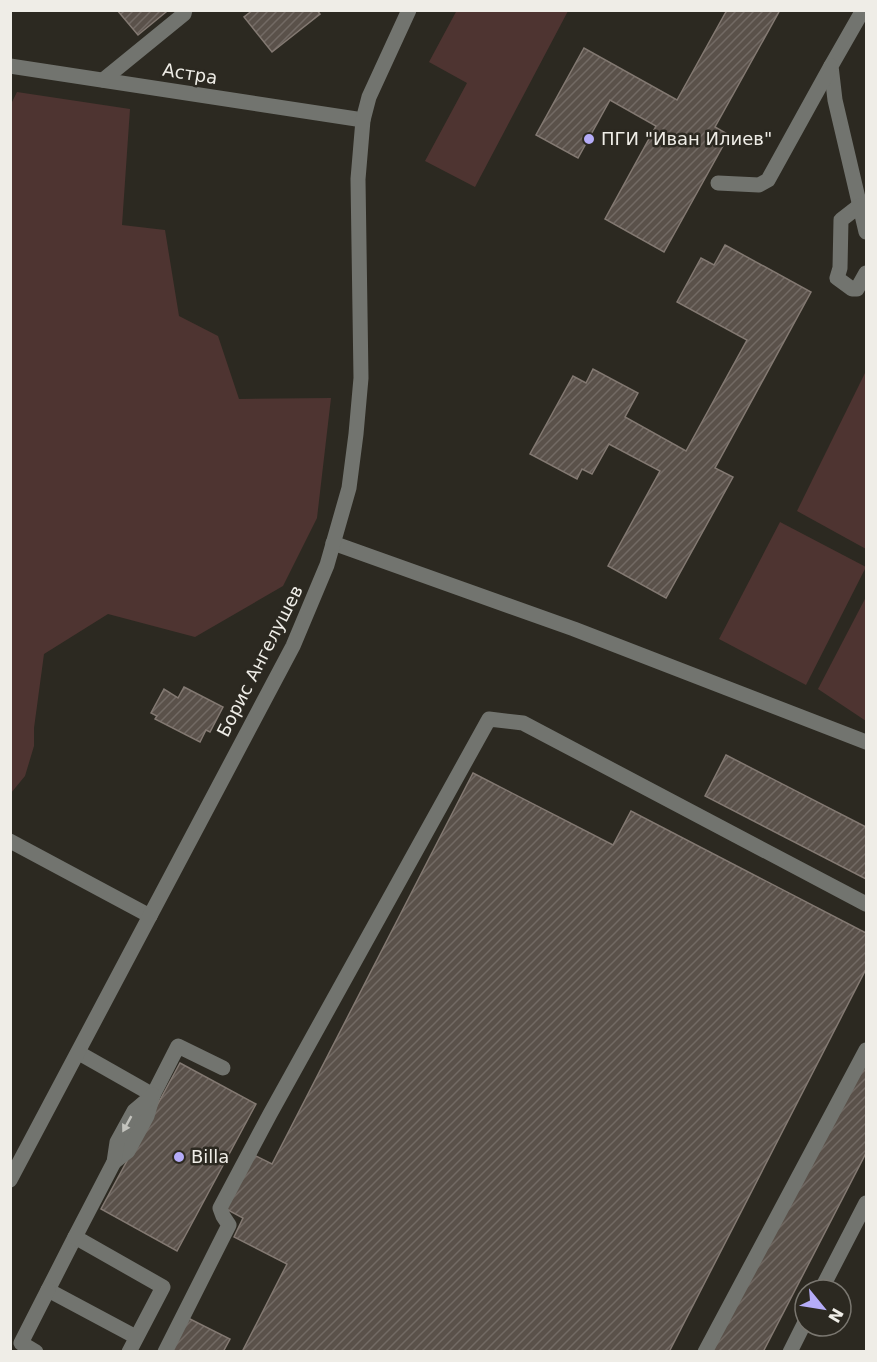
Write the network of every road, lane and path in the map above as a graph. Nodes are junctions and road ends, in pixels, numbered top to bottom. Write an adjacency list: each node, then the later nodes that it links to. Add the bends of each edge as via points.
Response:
1 (185, 10): 6 (street)
2 (409, 10): 7 (street, Борис Ангелушев, via 369,97)
3 (863, 10): 5 (street)
4 (10, 66): 6 (street, Астра)
5 (831, 66): 8 (street, via 768,180 759,185); 9 (street)
6 (103, 80): 7 (street, Астра)
7 (363, 120): 12 (street, Борис Ангелушев, via 358,179 361,378 348,488)
8 (718, 183)
9 (859, 206): 10 (street); 11 (street, via 841,220 837,278 857,289)
10 (867, 232)
11 (867, 273)
12 (333, 543): 13 (street, via 574,629); 16 (street, Борис Ангелушев, via 293,646)
13 (867, 742)
14 (10, 841): 16 (street)
15 (867, 904): 30 (street, via 523,723 489,720 220,1208 229,1225)
16 (150, 915): 18 (street, Борис Ангелушев)
17 (867, 1050): 31 (street)
18 (79, 1053): 20 (street); 21 (street, Борис Ангелушев)
19 (223, 1068): 20 (street, via 178,1046)
20 (153, 1095): 23 (street, via 134,1111 117,1142 114,1162)
21 (10, 1180)
22 (867, 1203): 24 (street)
23 (75, 1237): 25 (street); 26 (street, via 163,1287)
24 (827, 1278)
25 (48, 1290): 26 (street); 28 (street, via 21,1343)
26 (136, 1337): 29 (street)
27 (797, 1338): 32 (street)
28 (36, 1352)
29 (129, 1352)
30 (165, 1352)
31 (705, 1352)
32 (790, 1352)

